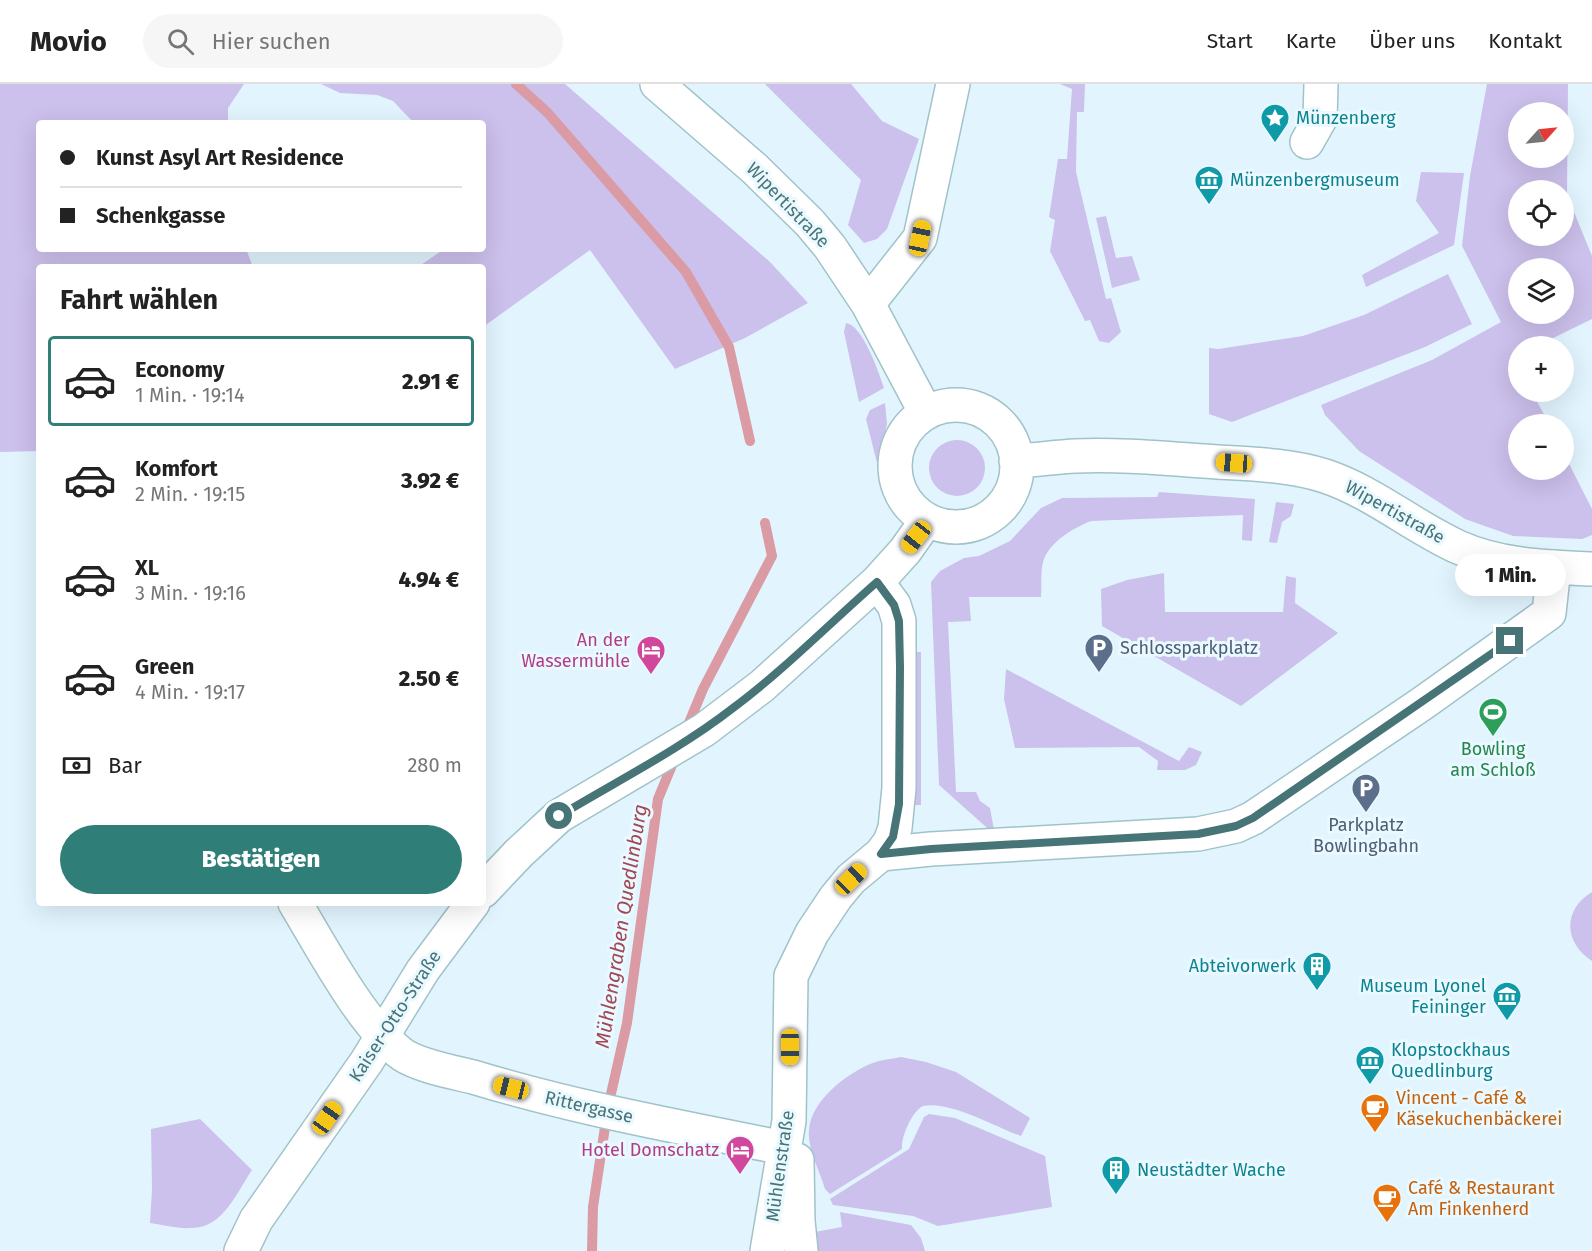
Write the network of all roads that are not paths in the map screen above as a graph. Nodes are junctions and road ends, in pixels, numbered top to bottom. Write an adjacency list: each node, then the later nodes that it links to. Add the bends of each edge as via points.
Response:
1 (657, 84): 5 (street, Wipertistraße, via 810,223)
2 (953, 84): 5 (street, via 920,238)
3 (1321, 84): 4 (street, via 1320,119)
4 (1307, 142)
5 (868, 304): 6 (street, Wipertistraße)
6 (926, 413): 7 (street, via 955,405 984,412 1006,433); 8 (street, via 904,434 895,462 900,492 911,508)
7 (1016, 461): 8 (street, via 1009,497 990,517 963,527); 9 (street, Wipertistraße, via 1126,456 1266,464 1310,472 1359,490 1478,555)
8 (927, 520): 11 (street)
9 (1554, 567): 10 (street, Wipertistraße); 12 (street, via 1549,613 1246,822 1198,834)
10 (1592, 569)
11 (877, 582): 12 (street, Mühlenstraße, via 894,605 899,621 900,667 899,804 893,837); 13 (street, via 762,686 704,730 559,816)
12 (881, 854): 17 (street, Mühlenstraße, via 836,897 812,933 791,976)
13 (486, 888)
14 (297, 906): 16 (street, Rittergasse, via 358,1003)
15 (471, 906): 16 (street, Kaiser-Otto-Straße, via 423,969)
16 (383, 1035): 17 (street, Rittergasse, via 404,1055 417,1061 603,1111); 18 (street, Kaiser-Otto-Straße, via 256,1220)
17 (787, 1134): 19 (street, Mühlenstraße); 20 (street, via 797,1162)
18 (241, 1251)
19 (767, 1251)
20 (801, 1251)

